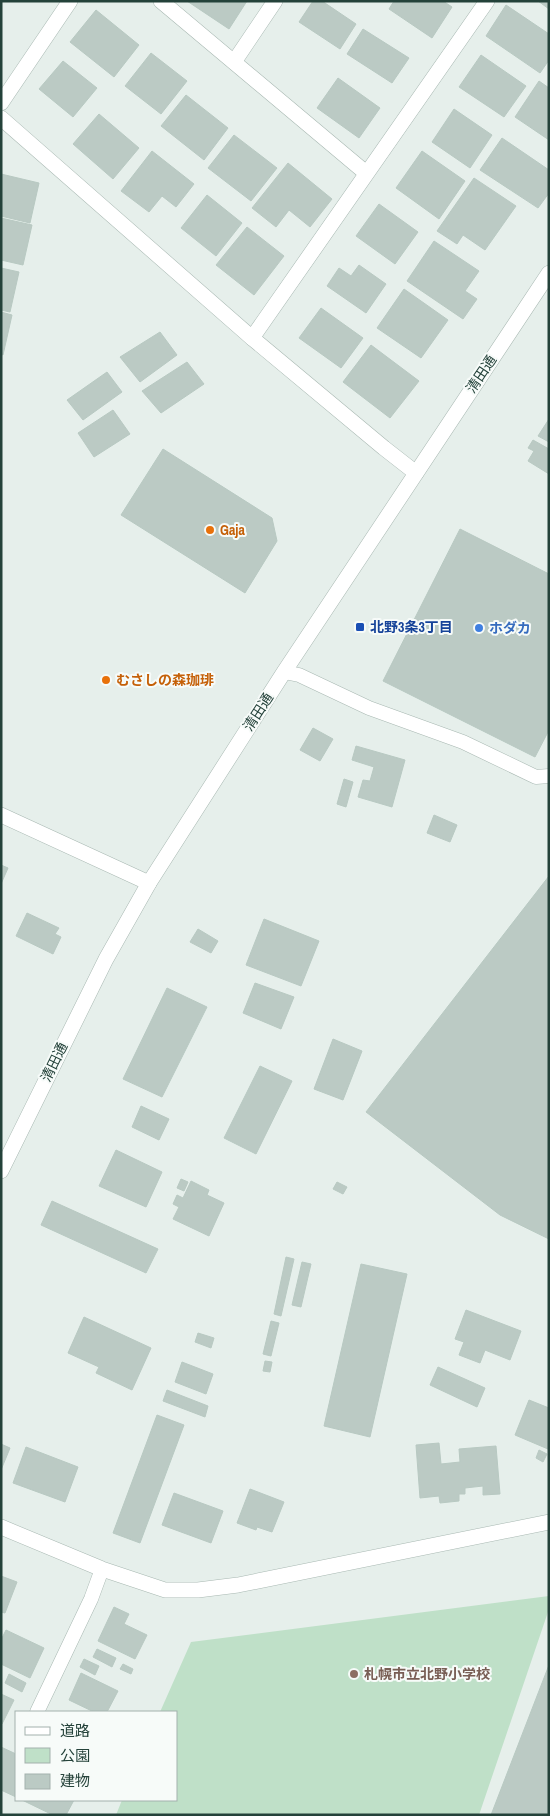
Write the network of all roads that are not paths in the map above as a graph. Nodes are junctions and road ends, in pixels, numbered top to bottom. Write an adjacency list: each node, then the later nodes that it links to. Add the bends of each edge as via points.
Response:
1 (70, 1): 6 (street)
2 (161, 1): 5 (street)
3 (275, 1): 5 (street)
4 (487, 1): 8 (street)
5 (234, 62): 8 (street)
6 (1, 103)
7 (1, 118): 10 (street)
8 (366, 173): 10 (street)
9 (549, 273): 11 (street, 清田通)
10 (252, 338): 11 (street)
11 (416, 473): 12 (street, 清田通)
12 (284, 672): 13 (lane, via 369,708 464,742 536,777); 15 (street, 清田通)
13 (549, 776)
14 (1, 815): 15 (street)
15 (149, 883): 16 (street, 清田通, via 102,967)
16 (1, 1171)
17 (549, 1522): 19 (street, via 238,1586 165,1590)
18 (1, 1527): 19 (street)
19 (102, 1569): 20 (lane)
20 (37, 1711)

